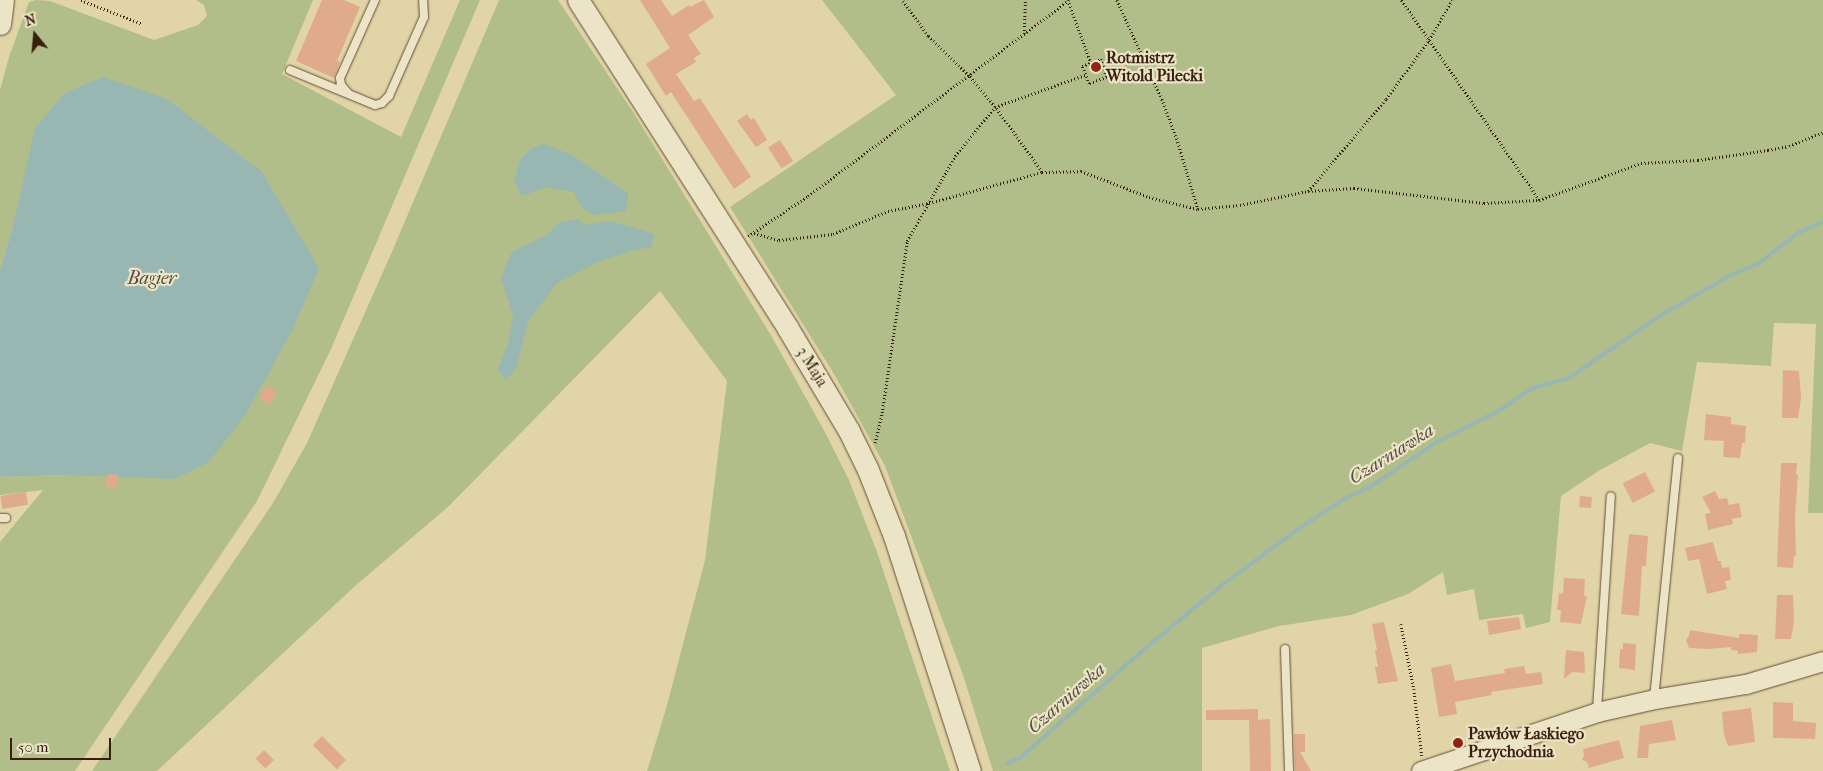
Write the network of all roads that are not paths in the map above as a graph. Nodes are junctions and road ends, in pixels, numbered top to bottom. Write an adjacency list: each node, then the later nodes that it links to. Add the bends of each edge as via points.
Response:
1 (3, 0): 5 (main road)
2 (375, 0): 7 (lane, via 340,78)
3 (423, 0): 7 (lane, via 424,17 389,96 375,105)
4 (578, 0): 15 (main road, 3 Maja, via 834,404 868,470 894,536)
5 (0, 24)
6 (290, 70): 7 (lane)
7 (348, 94)
8 (1678, 458): 12 (lane)
9 (1611, 496): 13 (lane)
10 (1285, 649): 16 (lane)
11 (1823, 661): 12 (street, via 1746,684)
12 (1654, 699): 13 (street)
13 (1597, 712): 14 (street)
14 (1424, 770)
15 (970, 771)
16 (1289, 771)

